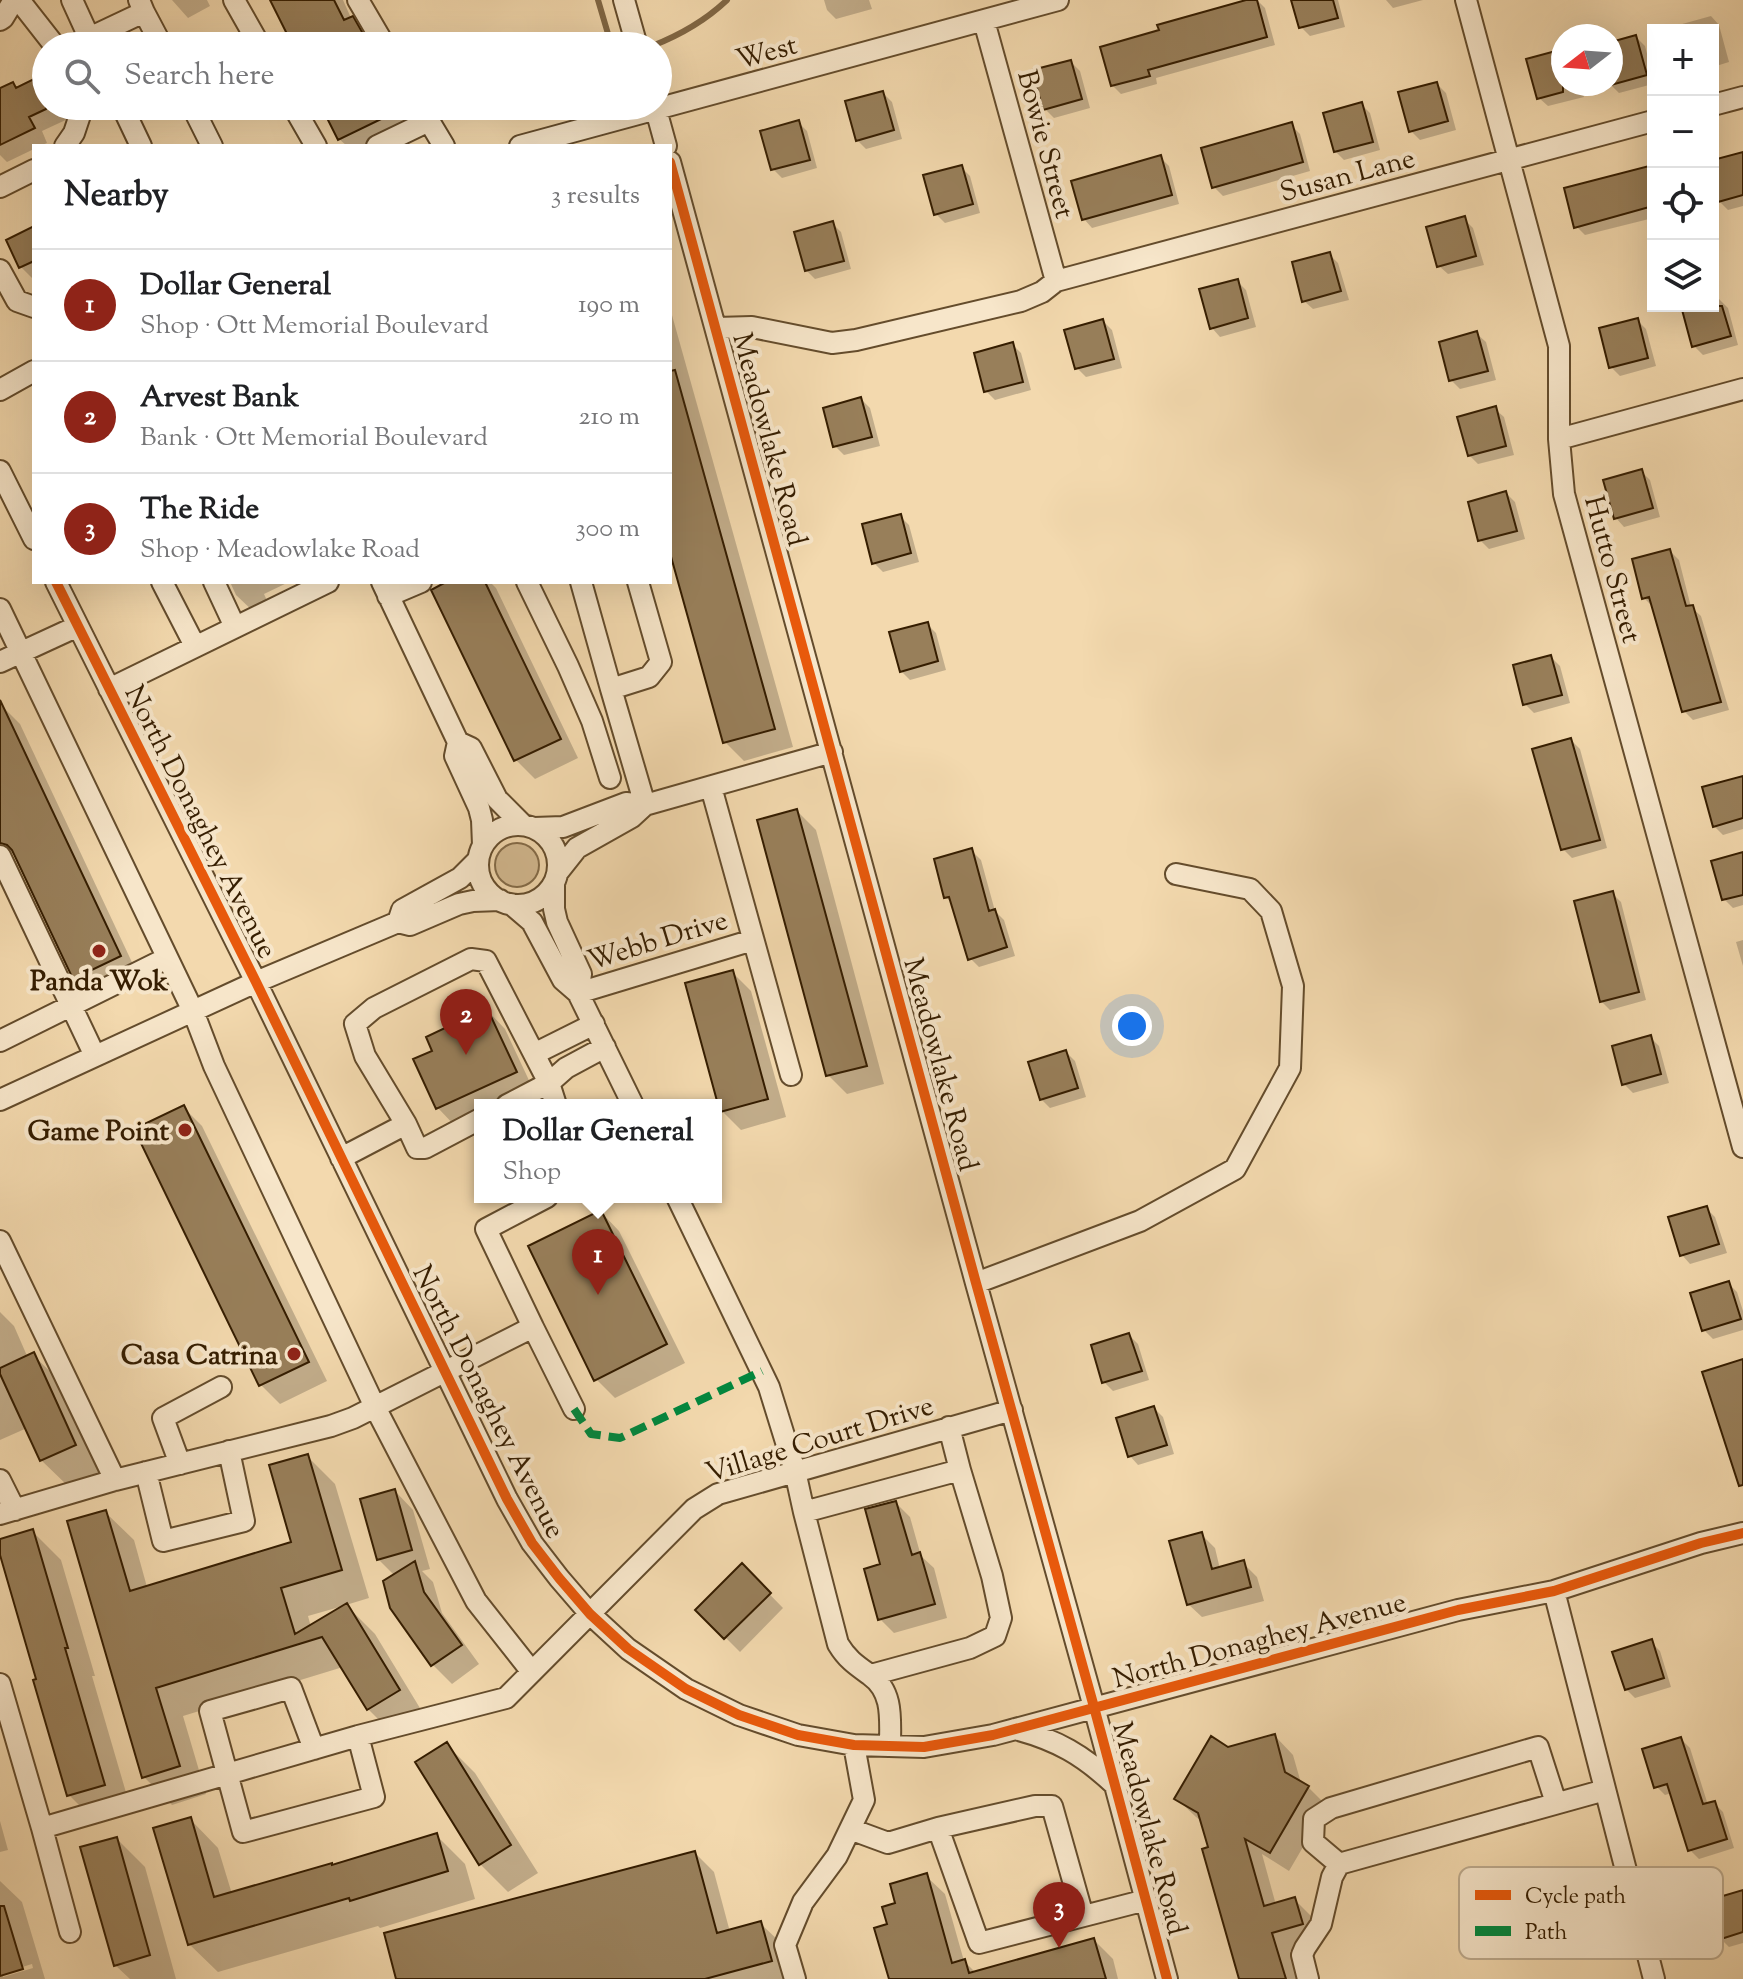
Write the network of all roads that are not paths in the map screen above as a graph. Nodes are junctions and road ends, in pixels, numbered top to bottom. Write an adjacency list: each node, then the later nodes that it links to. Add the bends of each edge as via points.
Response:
1 (17, 0): 9 (street); 11 (street)
2 (72, 0): 12 (street)
3 (234, 0): 15 (street)
4 (358, 0): 16 (street)
5 (624, 0): 17 (street)
6 (1058, 0): 10 (street, West)
7 (1466, 0): 38 (street, Hutto Street)
8 (142, 6): 13 (street); 14 (street)
9 (0, 20)
10 (984, 21): 20 (street, West); 43 (street, Bowie Street)
11 (43, 32)
12 (86, 32)
13 (105, 32)
14 (155, 32)
15 (252, 32)
16 (377, 32)
17 (633, 32)
18 (1743, 97): 19 (street)
19 (1719, 103)
20 (672, 104)
21 (78, 120): 30 (street)
22 (129, 120): 31 (street)
23 (199, 120): 32 (street)
24 (301, 120): 33 (street)
25 (416, 120): 34 (street)
26 (429, 120): 35 (street)
27 (612, 120): 36 (street, West)
28 (658, 120): 37 (street)
29 (1647, 123): 38 (street, Susan Lane)
30 (66, 144)
31 (140, 144)
32 (211, 144)
33 (315, 144)
34 (380, 144)
35 (443, 144)
36 (527, 144)
37 (665, 144)
38 (1510, 160): 43 (street, Susan Lane); 49 (street, Hutto Street, via 1559,346)
39 (672, 169): 45 (street, Meadowlake Road)
40 (32, 171): 41 (street)
41 (0, 187)
42 (0, 270): 44 (street, via 17,301)
43 (1056, 281): 45 (street, Susan Lane, via 1021,301 856,340 832,343 752,327)
44 (32, 306)
45 (716, 328): 70 (street, Meadowlake Road)
46 (32, 372): 48 (street)
47 (1743, 389): 49 (street)
48 (0, 390)
49 (1559, 439): 100 (street, Hutto Street, via 1564,494)
50 (0, 471): 51 (street)
51 (32, 535)
52 (57, 584): 62 (street, North Donaghey Avenue)
53 (163, 584): 64 (street)
54 (215, 584): 63 (street)
55 (324, 584): 63 (street)
56 (411, 584): 60 (street)
57 (528, 584): 71 (street, via 592,721)
58 (582, 584): 68 (street)
59 (639, 584): 68 (street, via 661,662 649,677)
60 (385, 589): 69 (street)
61 (0, 609): 65 (street)
62 (78, 626): 65 (street); 67 (street, North Donaghey Avenue)
63 (235, 627): 64 (street)
64 (195, 646): 67 (street)
65 (21, 652): 66 (street); 82 (street)
66 (0, 662)
67 (109, 689): 83 (street, North Donaghey Avenue)
68 (611, 689): 73 (street)
69 (458, 742): 74 (street, via 471,748 505,809); 75 (street, via 455,756 482,820)
70 (832, 752): 72 (street); 105 (street, Meadowlake Road)
71 (610, 778)
72 (711, 787): 73 (street); 81 (street)
73 (645, 805): 74 (street, via 626,803 563,827); 78 (street, via 584,843)
74 (529, 826): 75 (street, via 500,829); 78 (street, via 554,846)
75 (481, 853): 79 (street, via 483,884); 80 (street, via 460,878 402,910)
76 (0, 856): 85 (street)
77 (1176, 874): 105 (street, via 1250,889 1271,911 1293,986 1290,1068 1235,1169 1140,1221)
78 (556, 878): 79 (street, via 538,900); 84 (street, via 554,909 581,974)
79 (505, 902): 80 (street, via 473,901 410,925); 84 (street, via 532,922 563,980)
80 (398, 922): 83 (street)
81 (753, 940): 84 (street, Webb Drive); 92 (street)
82 (167, 958): 85 (street); 86 (street)
83 (256, 982): 86 (street); 101 (street, North Donaghey Avenue)
84 (578, 993): 87 (street)
85 (71, 1006): 88 (street); 91 (street)
86 (193, 1011): 91 (street); 109 (street)
87 (594, 1024): 89 (street); 90 (street)
88 (0, 1041)
89 (605, 1047): 93 (street); 96 (street)
90 (534, 1054): 93 (street); 99 (street, via 486,961 471,959 374,1008 355,1024 365,1056)
91 (95, 1056): 97 (street)
92 (791, 1075)
93 (549, 1083): 94 (street); 95 (street)
94 (518, 1099)
95 (554, 1099)
96 (630, 1099)
97 (0, 1100)
98 (474, 1122): 99 (street, via 425,1148 417,1148)
99 (406, 1124): 101 (street)
100 (1743, 1147)
101 (341, 1158): 107 (street, North Donaghey Avenue)
102 (536, 1203): 106 (street, via 486,1229)
103 (680, 1203): 116 (street, via 769,1387)
104 (2, 1248): 119 (street)
105 (976, 1283): 111 (street, Meadowlake Road)
106 (533, 1327): 107 (street); 110 (street)
107 (445, 1371): 109 (street); 124 (street, North Donaghey Avenue, via 532,1543)
108 (221, 1387): 114 (street, via 163,1418)
109 (375, 1407): 113 (street, via 331,1426); 125 (street, via 476,1601)
110 (574, 1409)
111 (1012, 1410): 112 (street, Village Court Drive); 128 (street, Meadowlake Road)
112 (949, 1427): 115 (street); 116 (street, Village Court Drive)
113 (229, 1451): 114 (street); 117 (street, via 244,1521 163,1541)
114 (180, 1464): 117 (street)
115 (960, 1470): 121 (street); 126 (street, via 1001,1618 995,1636)
116 (795, 1471): 121 (street); 124 (street, Village Court Drive, via 718,1494 694,1509)
117 (146, 1472): 119 (street)
118 (0, 1480): 120 (street)
119 (115, 1480): 120 (street)
120 (7, 1512)
121 (804, 1512): 126 (street, via 838,1644 844,1656)
122 (1743, 1533): 123 (street, North Donaghey Avenue)
123 (1554, 1591): 128 (street, North Donaghey Avenue, via 1458,1610); 136 (street)
124 (590, 1614): 125 (street, Village Court Drive); 131 (street, North Donaghey Avenue, via 628,1649 700,1696 798,1735)
125 (532, 1672): 130 (street, Village Court Drive, via 506,1698)
126 (871, 1675): 132 (street, via 887,1695)
127 (0, 1684): 138 (street)
128 (1094, 1707): 129 (street, North Donaghey Avenue); 135 (street, Meadowlake Road)
129 (1015, 1729): 132 (street, North Donaghey Avenue, via 924,1747); 135 (street, via 1071,1750)
130 (358, 1736): 133 (street, Village Court Drive); 134 (street, via 374,1797 243,1832)
131 (854, 1745): 132 (street, North Donaghey Avenue); 140 (street, via 864,1800)
132 (890, 1746)
133 (314, 1749): 134 (street, Village Court Drive); 134 (street, via 291,1688 210,1711)
134 (228, 1775): 138 (street, Village Court Drive)
135 (1115, 1785): 143 (street, Meadowlake Road)
136 (1605, 1790): 137 (street); 142 (street)
137 (1556, 1803): 141 (street); 141 (street, via 1538,1747 1331,1808 1314,1819 1313,1842)
138 (42, 1828): 145 (street)
139 (938, 1828): 140 (street, via 888,1843); 144 (street, via 979,1943); 144 (street, via 1052,1806)
140 (850, 1829): 147 (street, via 803,1902 785,1945)
141 (1339, 1864): 149 (street, via 1321,1924 1302,1955)
142 (1625, 1867)
143 (1146, 1900): 144 (street); 148 (street, Meadowlake Road)
144 (1083, 1916)
145 (70, 1932)
146 (1649, 1959): 150 (street)
147 (795, 1979)
148 (1167, 1979)
149 (1308, 1979)
150 (1654, 1979)

